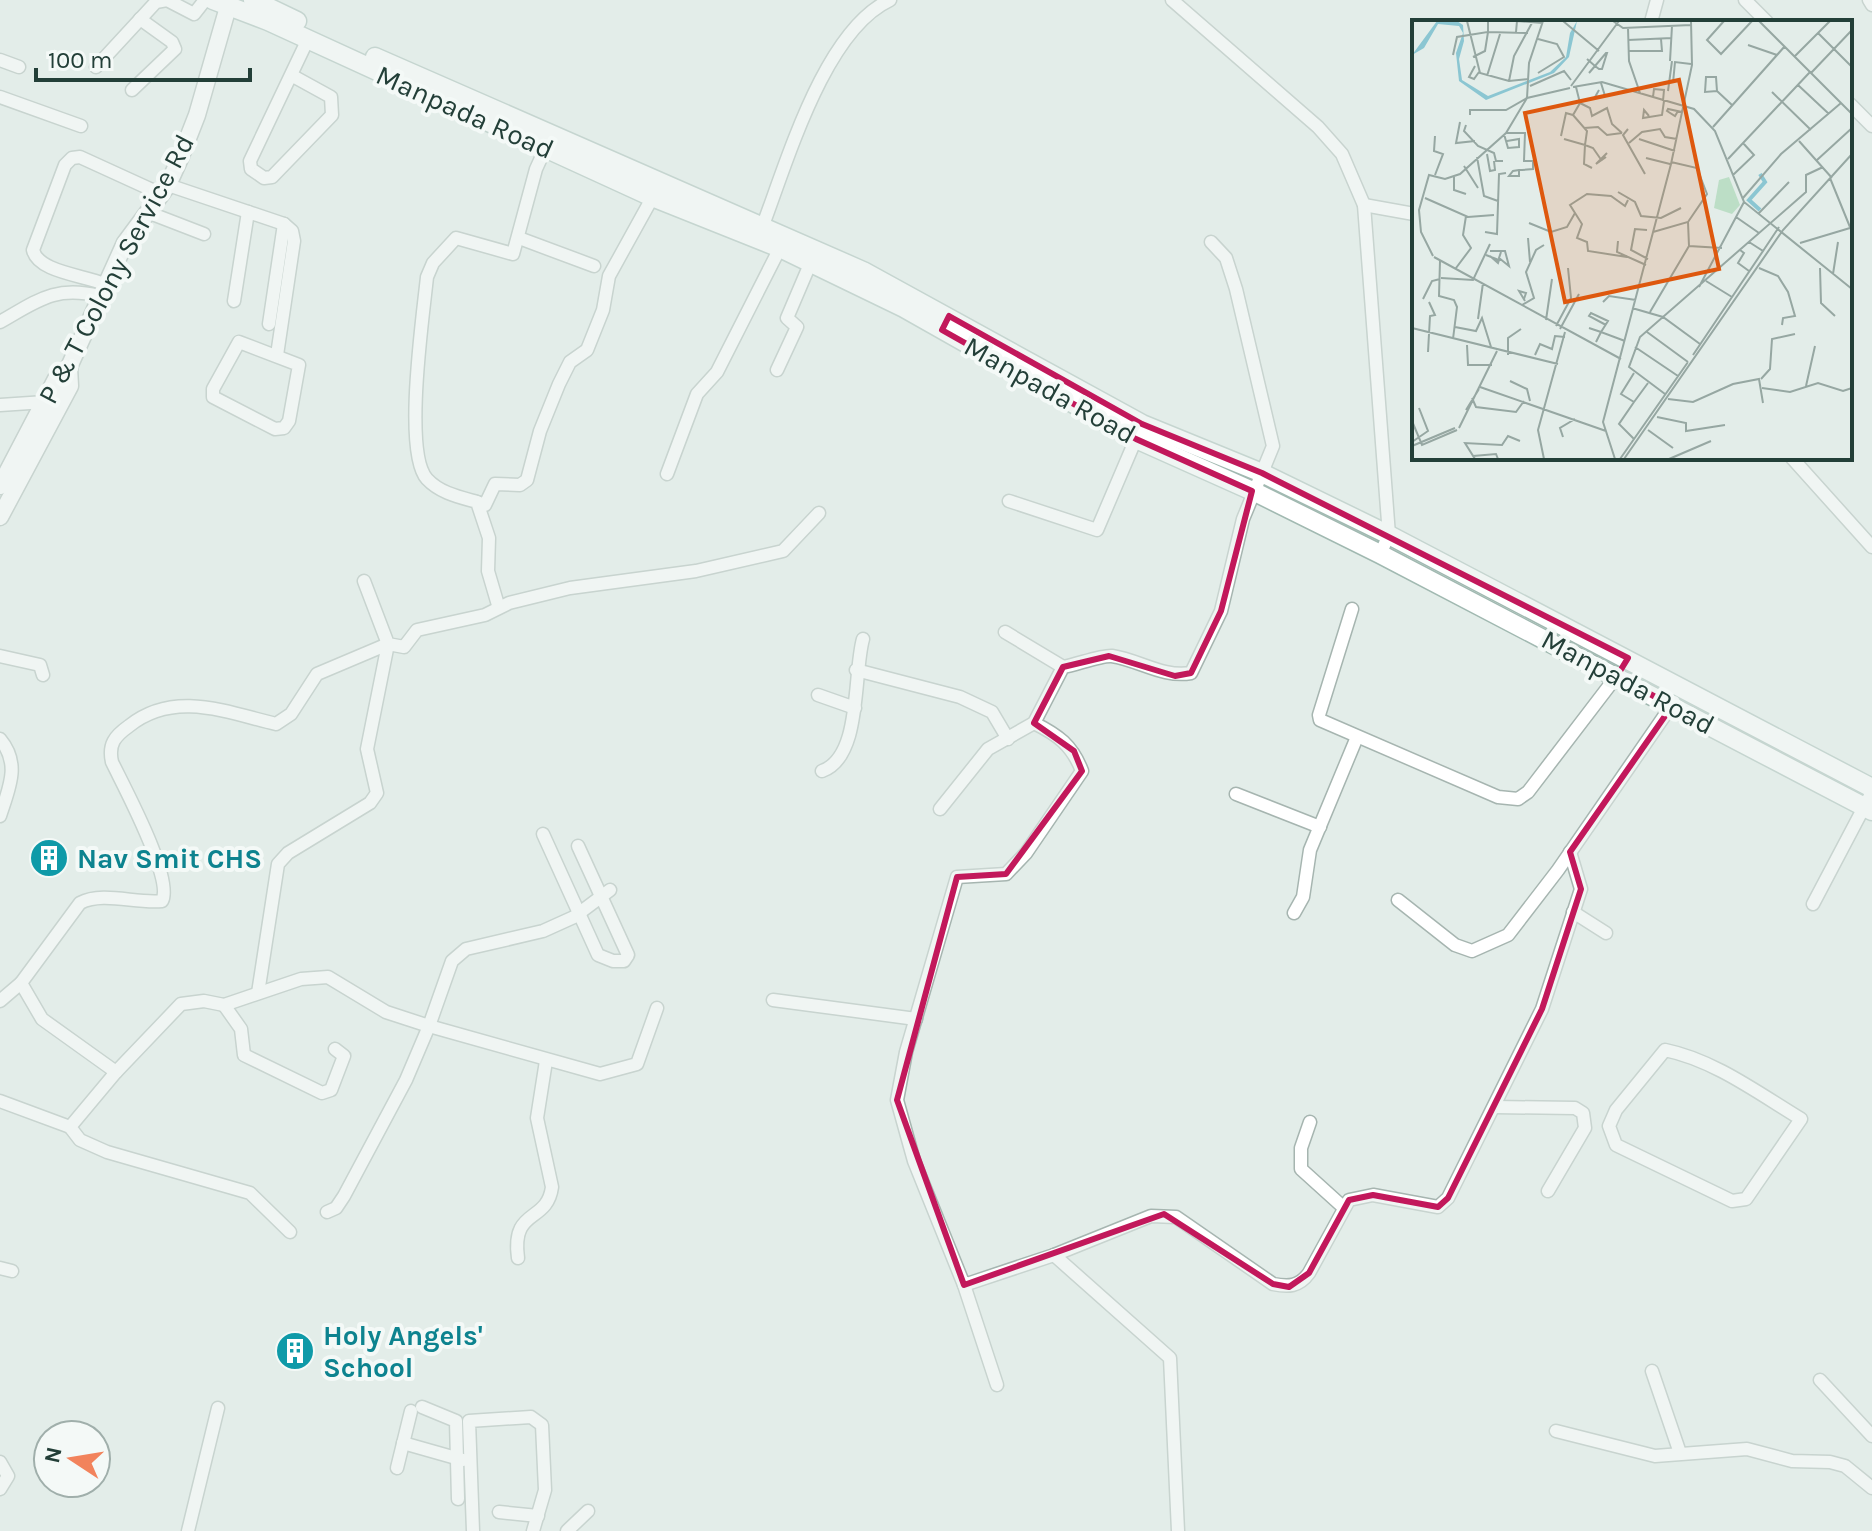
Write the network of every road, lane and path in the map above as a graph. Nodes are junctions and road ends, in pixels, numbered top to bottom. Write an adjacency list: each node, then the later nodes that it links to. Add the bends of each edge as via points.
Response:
1 (205, 0): 8 (street, via 194,14 167,0 156,2)
2 (253, 0): 12 (main road, Manpada Road)
3 (890, 0): 30 (street, via 871,9 818,81)
4 (1172, 0): 25 (street, via 1318,127 1342,154)
5 (1657, 0): 9 (street)
6 (1745, 0): 10 (street)
7 (224, 2): 11 (main road, Manpada Road); 23 (street, P & T Colony Service Rd, via 197,115)
8 (140, 19): 15 (street); 17 (street, via 175,49)
9 (1652, 20)
10 (1765, 20)
11 (308, 39): 12 (main road, Manpada Road); 16 (street)
12 (338, 47): 22 (main road, Manpada Road)
13 (0, 60): 14 (street)
14 (19, 67)
15 (96, 67)
16 (291, 75): 16 (street, via 331,97 332,115 272,177 264,178 251,169 250,161)
17 (132, 90)
18 (0, 97): 20 (street)
19 (1852, 106): 21 (street)
20 (81, 126)
21 (1872, 126)
22 (548, 142): 24 (main road, Manpada Road); 32 (street)
23 (164, 190): 26 (street, P & T Colony Service Rd); 27 (street); 37 (street, via 80,157 65,165 33,250 35,260 83,274)
24 (656, 190): 30 (main road, Manpada Road); 53 (street, via 609,276 587,350 570,362 559,384 527,480 520,485 495,484 485,505)
25 (1364, 205): 28 (street); 56 (street)
26 (147, 212): 31 (street); 37 (street, P & T Colony Service Rd)
27 (248, 212): 29 (street); 38 (street)
28 (1412, 214)
29 (284, 224): 40 (street); 41 (street, via 294,241)
30 (760, 232): 33 (main road, Manpada Road)
31 (204, 234)
32 (519, 238): 36 (street); 53 (street, via 509,254 456,238 427,277 415,413 418,461 425,478 443,492)
33 (783, 242): 35 (main road, Manpada Road); 49 (street, via 717,372 697,394)
34 (1211, 242): 48 (street, via 1226,258 1236,289 1272,436)
35 (813, 256): 43 (street, via 787,318 797,327); 46 (main road, Manpada Road, via 946,323)
36 (594, 266)
37 (102, 290): 39 (street, via 51,293); 42 (street, P & T Colony Service Rd)
38 (234, 301)
39 (0, 322)
40 (269, 324)
41 (277, 355): 41 (street, via 301,370 284,428 275,429 213,397 239,342)
42 (69, 367): 44 (street, P & T Colony Service Rd); 55 (street, via 70,386)
43 (777, 370)
44 (45, 402): 45 (street); 50 (street, P & T Colony Service Rd)
45 (0, 405)
46 (1139, 432): 48 (main road, Manpada Road); 51 (main road, Manpada Road); 52 (street, via 1097,530)
47 (1794, 460): 57 (street)
48 (1262, 473): 51 (street); 56 (main road, Manpada Road)
49 (667, 474)
50 (0, 486)
51 (1252, 491): 58 (main road, Manpada Road); 67 (street, via 1221,611 1191,673 1175,676 1109,656)
52 (1009, 501)
53 (477, 502): 60 (street, via 489,538 488,571)
54 (819, 513): 60 (street, via 783,551)
55 (0, 517)
56 (1389, 535): 58 (street); 66 (main road, Manpada Road)
57 (1872, 547)
58 (1380, 554): 70 (main road, Manpada Road)
59 (364, 581): 64 (street)
60 (498, 605): 64 (street, via 485,615 417,630 404,647)
61 (1352, 609): 76 (street, via 1319,715)
62 (1005, 632): 67 (street)
63 (863, 639): 68 (street)
64 (388, 644): 95 (street, via 317,674 291,714 276,724 186,704 138,718 115,736 112,762 146,834 165,897 150,902 93,898 80,903); 96 (street, via 367,749 377,793 370,803 278,864)
65 (0, 656): 69 (street, via 40,665)
66 (1628, 658): 70 (street); 71 (main road, Manpada Road)
67 (1063, 667): 75 (street)
68 (856, 670): 74 (street); 78 (street, via 960,697 992,712)
69 (43, 675)
70 (1617, 676): 73 (main road, Manpada Road); 76 (street, via 1518,799 1498,797)
71 (1683, 687): 73 (street); 81 (main road, Manpada Road)
72 (818, 695): 74 (street)
73 (1672, 706): 81 (main road, Manpada Road); 87 (street)
74 (855, 708): 79 (street, via 844,751 837,763)
75 (1034, 723): 78 (street); 101 (street, via 1074,751 1082,771 1006,874 957,877)
76 (1357, 737): 84 (street)
77 (0, 739): 83 (street, via 13,765)
78 (1008, 739): 82 (street, via 988,749)
79 (822, 771)
80 (1236, 794): 84 (street)
81 (1870, 799): 90 (street)
82 (940, 809)
83 (0, 816)
84 (1320, 827): 93 (street)
85 (543, 834): 92 (street)
86 (578, 846): 88 (street)
87 (1570, 852): 89 (street, via 1508,935 1472,951 1455,945); 91 (street, via 1581,889)
88 (606, 894): 92 (street); 92 (street, via 627,959 598,955)
89 (1398, 900)
90 (1813, 904)
91 (1573, 912): 94 (street); 108 (street, via 1542,1009)
92 (579, 913): 102 (street, via 543,931 466,949 452,961)
93 (1294, 913)
94 (1606, 933)
95 (21, 983): 98 (street); 105 (street, via 42,1019)
96 (258, 993): 99 (street); 102 (street, via 301,979 328,977 386,1012)
97 (773, 1000): 101 (street)
98 (0, 1001)
99 (224, 1005): 103 (street, via 241,1029 244,1055 322,1093 331,1090 344,1056); 105 (street, via 181,1004)
100 (657, 1008): 104 (street, via 637,1064 600,1074)
101 (916, 1019): 117 (street, via 897,1100 900,1122)
102 (429, 1026): 104 (street); 113 (street, via 344,1196)
103 (335, 1049)
104 (546, 1061): 116 (street, via 537,1118 552,1187 547,1206 524,1220 516,1243)
105 (116, 1072): 110 (street)
106 (1733, 1078): 106 (street, via 1801,1119 1746,1199 1732,1201 1616,1145 1609,1126 1616,1110 1665,1050)
107 (0, 1101): 110 (street)
108 (1495, 1107): 111 (street, via 1575,1108 1583,1113 1585,1128); 112 (street, via 1448,1198 1438,1207 1373,1195 1357,1196)
109 (1310, 1122): 112 (street, via 1301,1169)
110 (70, 1127): 114 (street, via 80,1140 107,1152 250,1193)
111 (1548, 1191)
112 (1343, 1207): 115 (street, via 1303,1282 1289,1287 1273,1284 1164,1214)
113 (327, 1212)
114 (290, 1232)
115 (1054, 1255): 117 (street); 139 (street, via 1170,1358)
116 (518, 1258)
117 (964, 1285): 120 (street)
118 (1652, 1371): 125 (street)
119 (1820, 1380): 123 (street)
120 (997, 1385)
121 (218, 1408): 135 (street)
122 (1556, 1431): 125 (street, via 1655,1456)
123 (1872, 1436)
124 (403, 1443): 126 (street); 126 (street, via 416,1409 454,1418); 128 (street)
125 (1680, 1453): 129 (street, via 1747,1449 1792,1461 1830,1462 1845,1466)
126 (464, 1460): 131 (street); 134 (street, via 470,1419 540,1421 545,1490); 136 (street)
127 (0, 1462): 130 (street, via 8,1476)
128 (397, 1468)
129 (1872, 1488)
130 (0, 1489)
131 (458, 1499)
132 (588, 1511): 138 (street)
133 (499, 1512): 134 (street)
134 (538, 1516): 137 (street)
135 (188, 1531)
136 (473, 1531)
137 (533, 1531)
138 (567, 1531)
139 (1178, 1531)

